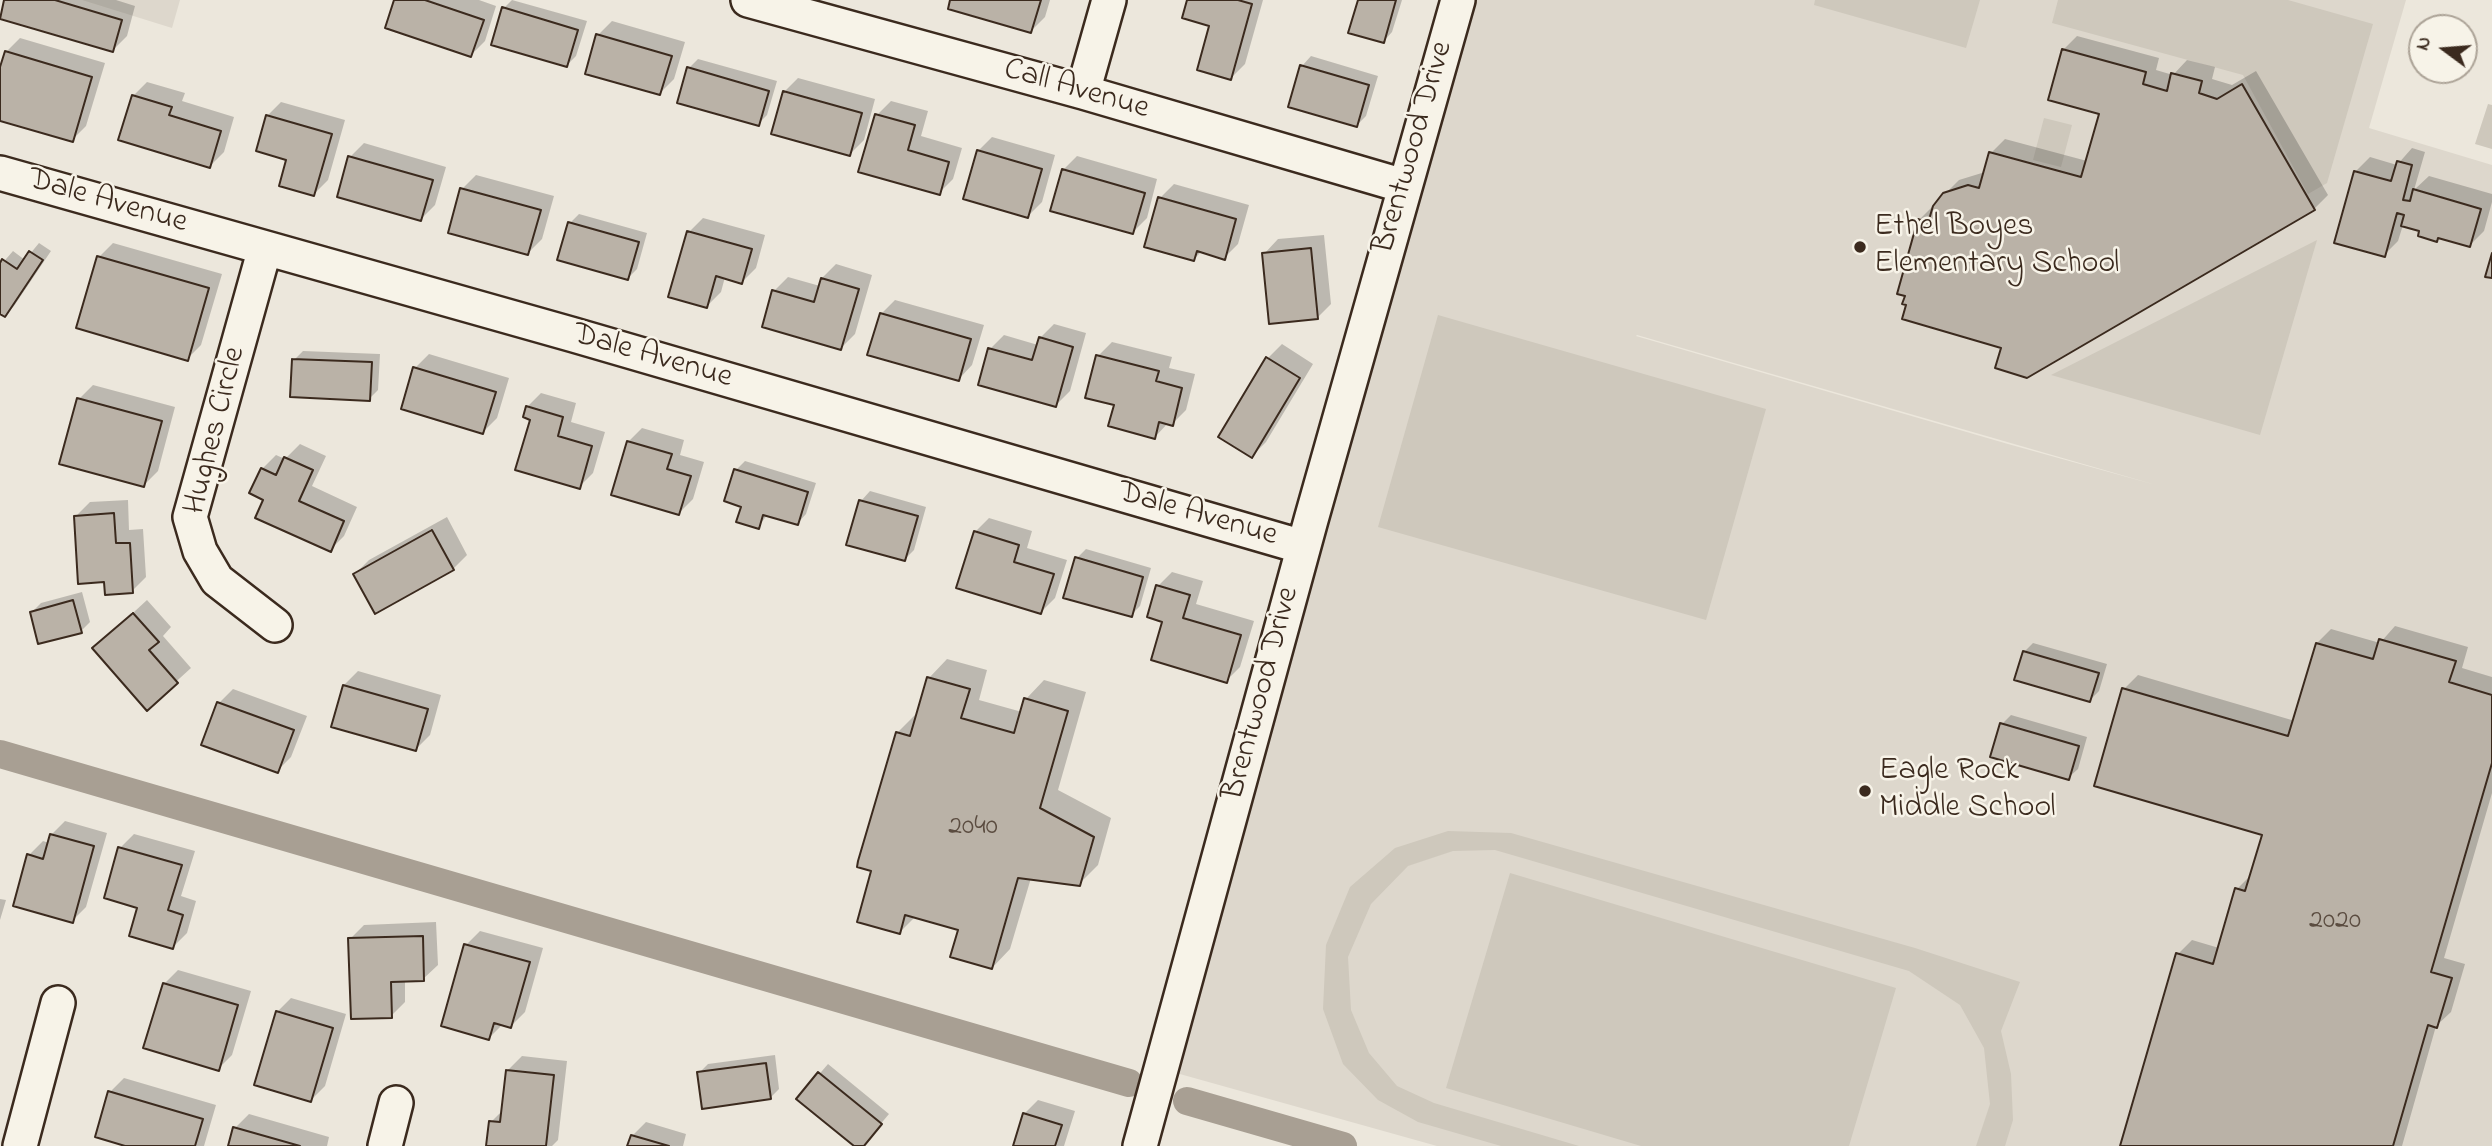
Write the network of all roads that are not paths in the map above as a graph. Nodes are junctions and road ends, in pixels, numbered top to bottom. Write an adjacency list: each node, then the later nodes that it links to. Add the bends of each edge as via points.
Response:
1 (748, 0): 4 (street, Call Avenue)
2 (1109, 0): 4 (street)
3 (1458, 0): 6 (street, Brentwood Drive)
4 (1083, 92): 6 (street, Call Avenue)
5 (0, 173): 7 (street, Dale Avenue)
6 (1404, 186): 8 (street, Brentwood Drive)
7 (265, 248): 8 (street, Dale Avenue); 9 (street, Hughes Circle, via 190,517 200,551 216,580)
8 (1303, 547): 14 (street, Brentwood Drive)
9 (275, 625)
10 (58, 1003): 12 (street)
11 (396, 1104): 13 (street)
12 (20, 1146)
13 (384, 1146)
14 (1140, 1146)

